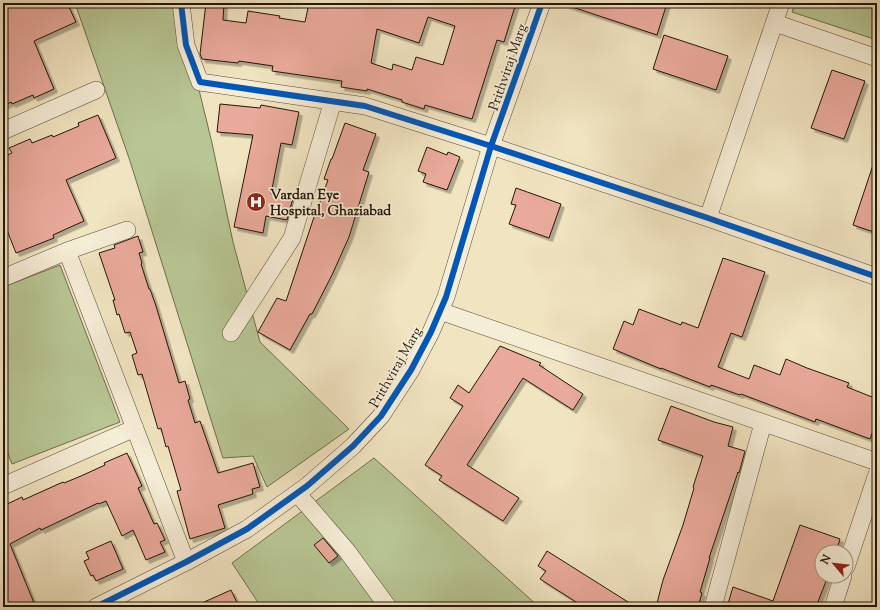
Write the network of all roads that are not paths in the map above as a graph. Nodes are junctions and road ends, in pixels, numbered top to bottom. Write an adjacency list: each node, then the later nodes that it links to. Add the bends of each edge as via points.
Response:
1 (181, 3): 7 (street, via 186,45 200,82)
2 (542, 3): 9 (street, Prithviraj Marg)
3 (781, 3): 4 (street)
4 (775, 23): 5 (street); 10 (street)
5 (877, 58)
6 (96, 90): 8 (street)
7 (333, 101): 9 (street, via 365,106); 16 (street, via 292,238)
8 (3, 131)
9 (491, 146): 10 (street); 15 (street, Prithviraj Marg)
10 (708, 218): 13 (street)
11 (127, 230): 12 (street)
12 (67, 251): 14 (street); 18 (street)
13 (877, 277)
14 (3, 278)
15 (440, 311): 17 (street); 22 (street, Prithviraj Marg, via 411,370 381,416 353,446)
16 (231, 333)
17 (763, 423): 19 (street); 28 (street)
18 (135, 428): 21 (street); 24 (street)
19 (877, 462)
20 (877, 474): 23 (street)
21 (4, 482)
22 (297, 492): 24 (street, Prithviraj Marg, via 247,529); 27 (street, via 347,551)
23 (854, 544)
24 (186, 562): 26 (street, Prithviraj Marg)
25 (840, 584): 29 (street)
26 (96, 607)
27 (388, 607)
28 (713, 607)
29 (833, 607)

